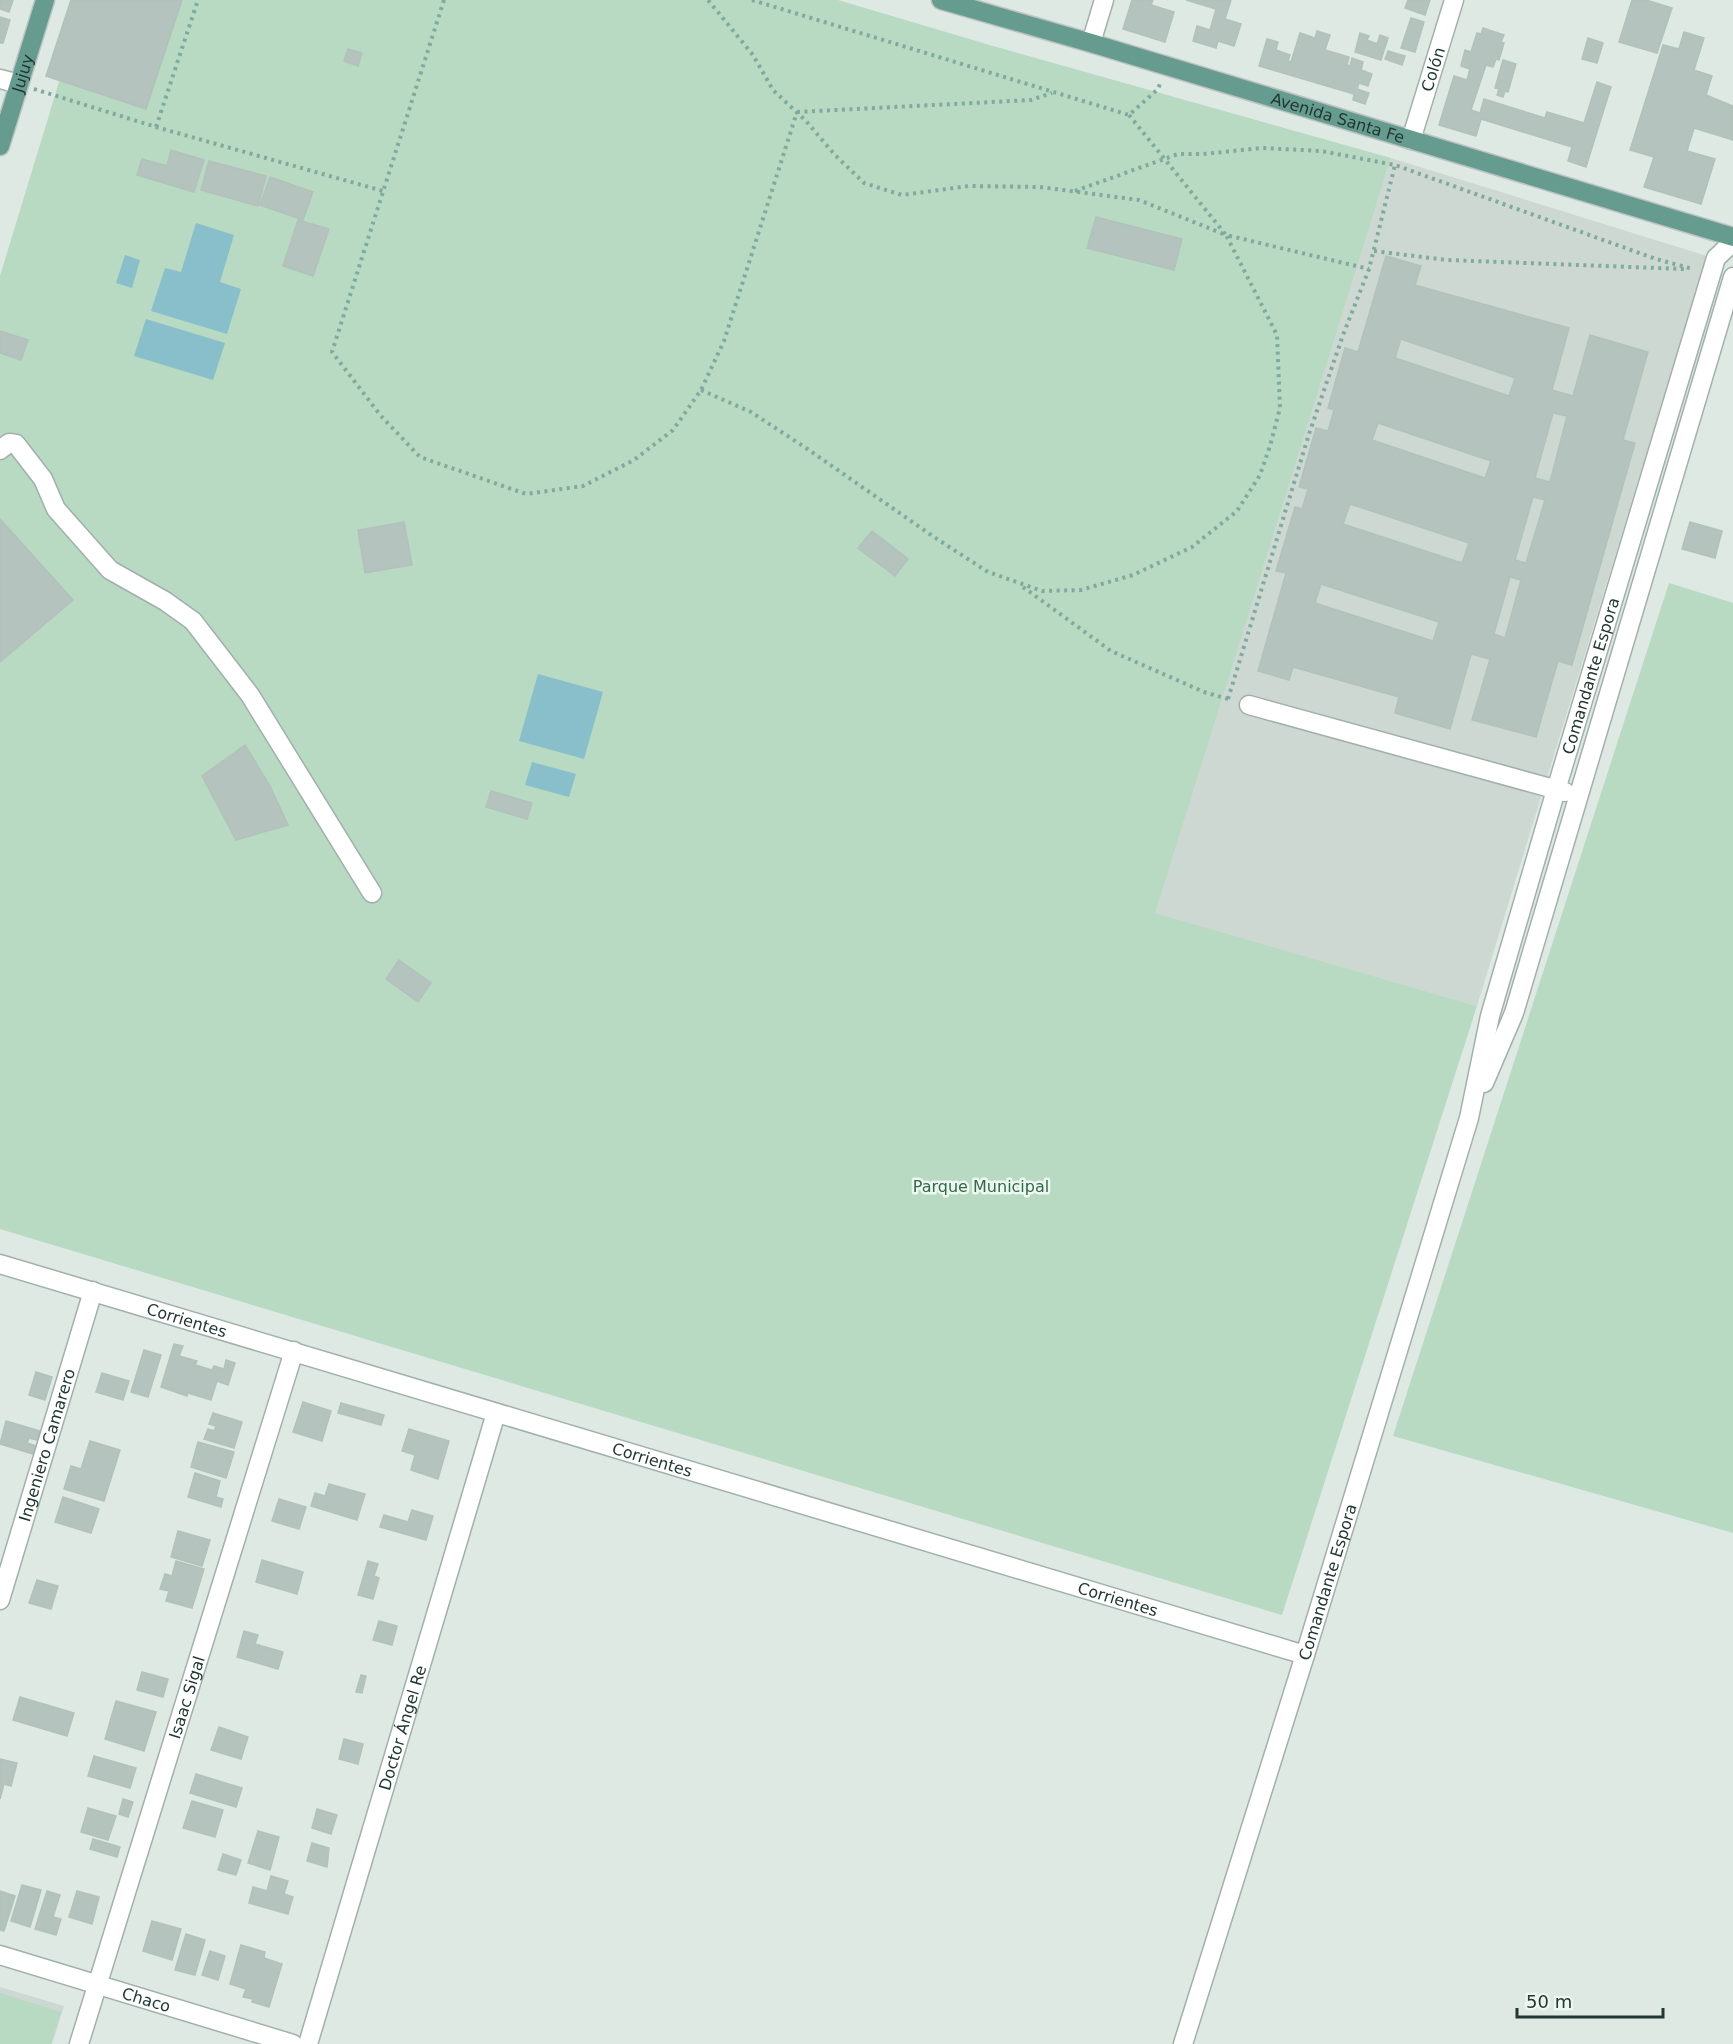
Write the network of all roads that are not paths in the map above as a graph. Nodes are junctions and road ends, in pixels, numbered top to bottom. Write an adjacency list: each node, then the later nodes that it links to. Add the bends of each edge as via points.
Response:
1 (45, 0): 7 (main road, Jujuy)
2 (941, 0): 5 (main road, Avenida Santa Fe)
3 (1104, 0): 5 (street)
4 (1454, 0): 8 (street, Colón)
5 (1091, 43): 8 (main road, Avenida Santa Fe)
6 (0, 79): 7 (street)
7 (19, 84): 9 (main road, Jujuy)
8 (1411, 140): 10 (main road, Avenida Santa Fe)
9 (0, 146)
10 (1733, 240): 14 (street, Comandante Espora, via 1716,258)
11 (1733, 277): 15 (street, Comandante Espora)
12 (0, 450): 16 (street, via 9,443 16,444 43,479 56,509 110,570 193,621 250,695)
13 (1249, 705): 14 (street)
14 (1556, 790): 15 (street); 17 (street, Comandante Espora, via 1490,1016)
15 (1579, 795): 17 (street, Comandante Espora, via 1514,1013)
16 (372, 893)
17 (1469, 1118): 23 (street, Comandante Espora)
18 (0, 1264): 19 (street, Corrientes)
19 (93, 1292): 20 (street, Corrientes); 22 (street, Ingeniero Camarero)
20 (294, 1351): 21 (street, Corrientes); 25 (street, Isaac Sigal)
21 (496, 1413): 23 (street, Corrientes); 28 (street, Doctor Ángel Re)
22 (0, 1600)
23 (1305, 1655): 29 (street, Comandante Espora)
24 (0, 1955): 25 (street, Chaco)
25 (97, 1985): 26 (street, Isaac Sigal); 27 (street, Chaco)
26 (79, 2044)
27 (293, 2044)
28 (308, 2044)
29 (1183, 2044)

